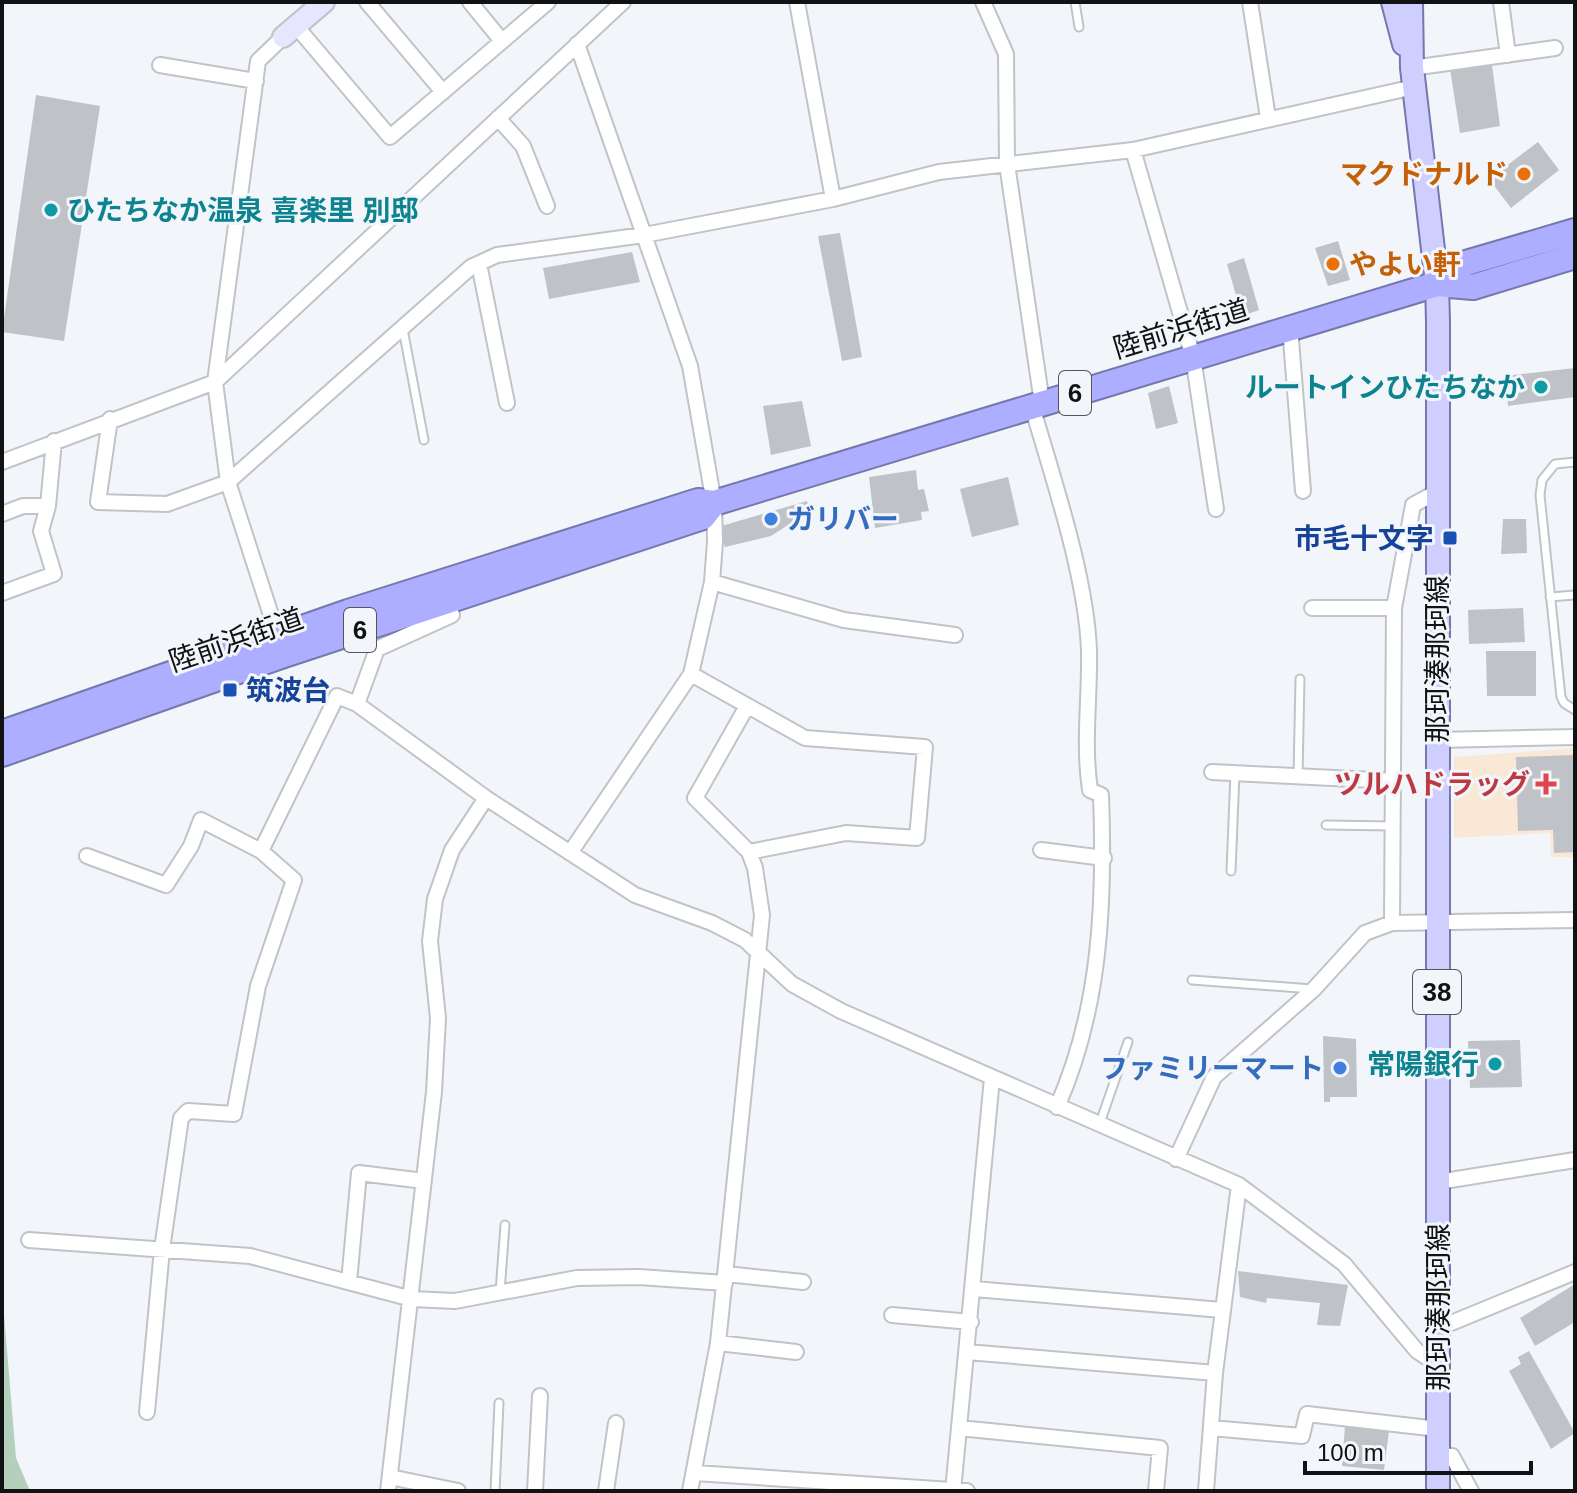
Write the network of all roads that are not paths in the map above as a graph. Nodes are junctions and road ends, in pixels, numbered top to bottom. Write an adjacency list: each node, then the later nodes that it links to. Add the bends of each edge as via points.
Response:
1 (324, 2): 14 (street)
2 (367, 2): 22 (street)
3 (470, 2): 15 (street)
4 (548, 2): 15 (street)
5 (623, 2): 16 (street)
6 (797, 2): 27 (street)
7 (983, 2): 26 (street, via 1006,54)
8 (1075, 2): 13 (lane)
9 (1250, 2): 24 (street)
10 (1393, 2): 20 (main road, 那珂湊那珂線 / 38)
11 (1411, 2): 20 (main road, 那珂湊那珂線 / 38)
12 (1501, 2): 18 (street)
13 (1079, 27)
14 (289, 32): 21 (street, via 258,61); 22 (street, via 390,137)
15 (502, 41): 22 (street)
16 (577, 44): 23 (street); 30 (street)
17 (1555, 48): 18 (street)
18 (1508, 55): 20 (street)
19 (160, 65): 21 (street)
20 (1413, 78): 24 (street); 33 (main road, 那珂湊那珂線 / 38)
21 (256, 81): 37 (street)
22 (443, 92)
23 (498, 118): 28 (street, via 523,146); 37 (street)
24 (1268, 118): 25 (street)
25 (1133, 150): 26 (street); 36 (street)
26 (1007, 164): 27 (street, via 939,172); 39 (street)
27 (833, 199): 30 (street)
28 (547, 206)
29 (1575, 231): 33 (highway, 陸前浜街道 / 6, via 1466,263)
30 (644, 235): 32 (street, via 497,255); 48 (street, via 690,366)
31 (1575, 256): 33 (highway, 陸前浜街道 / 6, via 1473,287)
32 (479, 264): 34 (street); 38 (street)
33 (1437, 284): 35 (highway, 陸前浜街道 / 6); 47 (main road, 那珂湊那珂線 / 38)
34 (402, 327): 41 (lane); 45 (street)
35 (1290, 327): 36 (highway, 陸前浜街道 / 6); 46 (street)
36 (1193, 357): 39 (highway, 陸前浜街道 / 6); 50 (street)
37 (215, 382): 40 (street); 45 (street)
38 (507, 403)
39 (1037, 405): 48 (highway, 陸前浜街道 / 6); 82 (street, via 1089,649 1084,753 1090,790 1101,795)
40 (110, 419): 42 (street); 45 (street, via 98,502 167,504)
41 (424, 440)
42 (54, 441): 43 (street); 49 (street)
43 (2, 462)
44 (1575, 462): 55 (lane, via 1555,464 1542,480)
45 (228, 482): 60 (street)
46 (1303, 491)
47 (1437, 492): 58 (street, via 1413,505); 68 (main road, 那珂湊那珂線 / 38)
48 (714, 503): 52 (street); 56 (highway, 陸前浜街道 / 6, via 703,517); 60 (highway, 陸前浜街道 / 6, via 698,501)
49 (48, 506): 51 (street, via 34,504); 53 (street, via 41,531 54,574)
50 (1216, 509)
51 (2, 514)
52 (712, 582): 59 (street, via 844,620); 61 (street)
53 (2, 593)
54 (1575, 595): 55 (lane)
55 (1550, 597): 65 (lane, via 1561,697)
56 (448, 600): 60 (highway, 陸前浜街道 / 6); 63 (street, via 452,615 377,649)
57 (1312, 608): 58 (street)
58 (1394, 608): 73 (street)
59 (955, 635)
60 (281, 645): 66 (highway, 陸前浜街道 / 6); 69 (highway, 陸前浜街道 / 6)
61 (691, 674): 64 (street); 80 (street)
62 (1300, 679): 72 (lane)
63 (357, 704): 74 (street); 78 (street, via 337,696)
64 (746, 708): 79 (street, via 695,798); 79 (street, via 805,738 925,747 917,838 846,833)
65 (1575, 710)
66 (2, 733)
67 (1575, 737): 68 (street)
68 (1437, 740): 86 (main road, 那珂湊那珂線 / 38)
69 (2, 754)
70 (1212, 772): 71 (street)
71 (1235, 773): 72 (street); 83 (lane)
72 (1298, 776): 73 (street)
73 (1394, 781): 76 (street)
74 (486, 798): 80 (street); 96 (street, via 452,850 435,899 430,941 438,1018)
75 (1326, 825): 76 (lane)
76 (1394, 826): 85 (street)
77 (1041, 850): 82 (street)
78 (261, 851): 81 (street, via 201,820 166,885); 101 (street, via 294,880 258,986 234,1114 188,1111 181,1118)
79 (749, 852): 87 (street, via 762,915)
80 (570, 853): 87 (street, via 635,895 712,923)
81 (87, 856)
82 (1104, 858): 92 (street, via 1089,1017)
83 (1231, 871)
84 (1575, 920): 86 (street)
85 (1392, 923): 86 (street); 89 (street, via 1365,933)
86 (1437, 923): 97 (main road, 那珂湊那珂線 / 38)
87 (759, 952): 91 (street, via 792,984 841,1011); 103 (street)
88 (1192, 980): 89 (lane)
89 (1314, 989): 94 (street, via 1214,1077)
90 (1128, 1042): 93 (lane)
91 (992, 1078): 92 (street); 106 (street)
92 (1057, 1107): 93 (street)
93 (1099, 1125): 94 (street)
94 (1176, 1159): 98 (street)
95 (1575, 1160): 97 (street)
96 (424, 1181): 104 (street, via 359,1173); 108 (street)
97 (1438, 1182): 112 (main road, 那珂湊那珂線 / 38)
98 (1239, 1185): 109 (street); 116 (street, via 1344,1264 1425,1359)
99 (505, 1225): 107 (lane)
100 (29, 1240): 101 (street)
101 (162, 1249): 104 (street, via 250,1256); 120 (street)
102 (1575, 1272): 112 (street)
103 (725, 1278): 105 (street); 107 (street, via 577,1278); 113 (street)
104 (349, 1282): 108 (street)
105 (803, 1282)
106 (974, 1289): 109 (street); 111 (street)
107 (500, 1292): 108 (street, via 455,1301)
108 (412, 1299): 127 (street)
109 (1222, 1310): 117 (street)
110 (892, 1315): 111 (street)
111 (971, 1322): 115 (street)
112 (1439, 1328): 116 (main road, 那珂湊那珂線 / 38)
113 (718, 1343): 114 (street); 126 (street)
114 (796, 1352)
115 (967, 1352): 117 (street); 122 (street)
116 (1438, 1365): 124 (main road, 那珂湊那珂線 / 38)
117 (1215, 1373): 123 (street)
118 (540, 1396): 130 (street)
119 (499, 1403): 129 (lane)
120 (147, 1412)
121 (616, 1423): 131 (street)
122 (959, 1428): 133 (street); 134 (street, via 1160,1448)
123 (1211, 1428): 124 (street, via 1302,1436 1307,1414); 135 (street)
124 (1438, 1429): 125 (main road, 那珂湊那珂線 / 38)
125 (1438, 1455): 136 (main road, 那珂湊那珂線 / 38); 137 (street, via 1452,1456)
126 (695, 1473): 132 (street); 133 (street)
127 (389, 1484): 128 (street)
128 (458, 1491)
129 (495, 1491)
130 (535, 1491)
131 (606, 1491)
132 (690, 1491)
133 (958, 1491)
134 (1156, 1491)
135 (1206, 1491)
136 (1438, 1491)
137 (1471, 1491)

